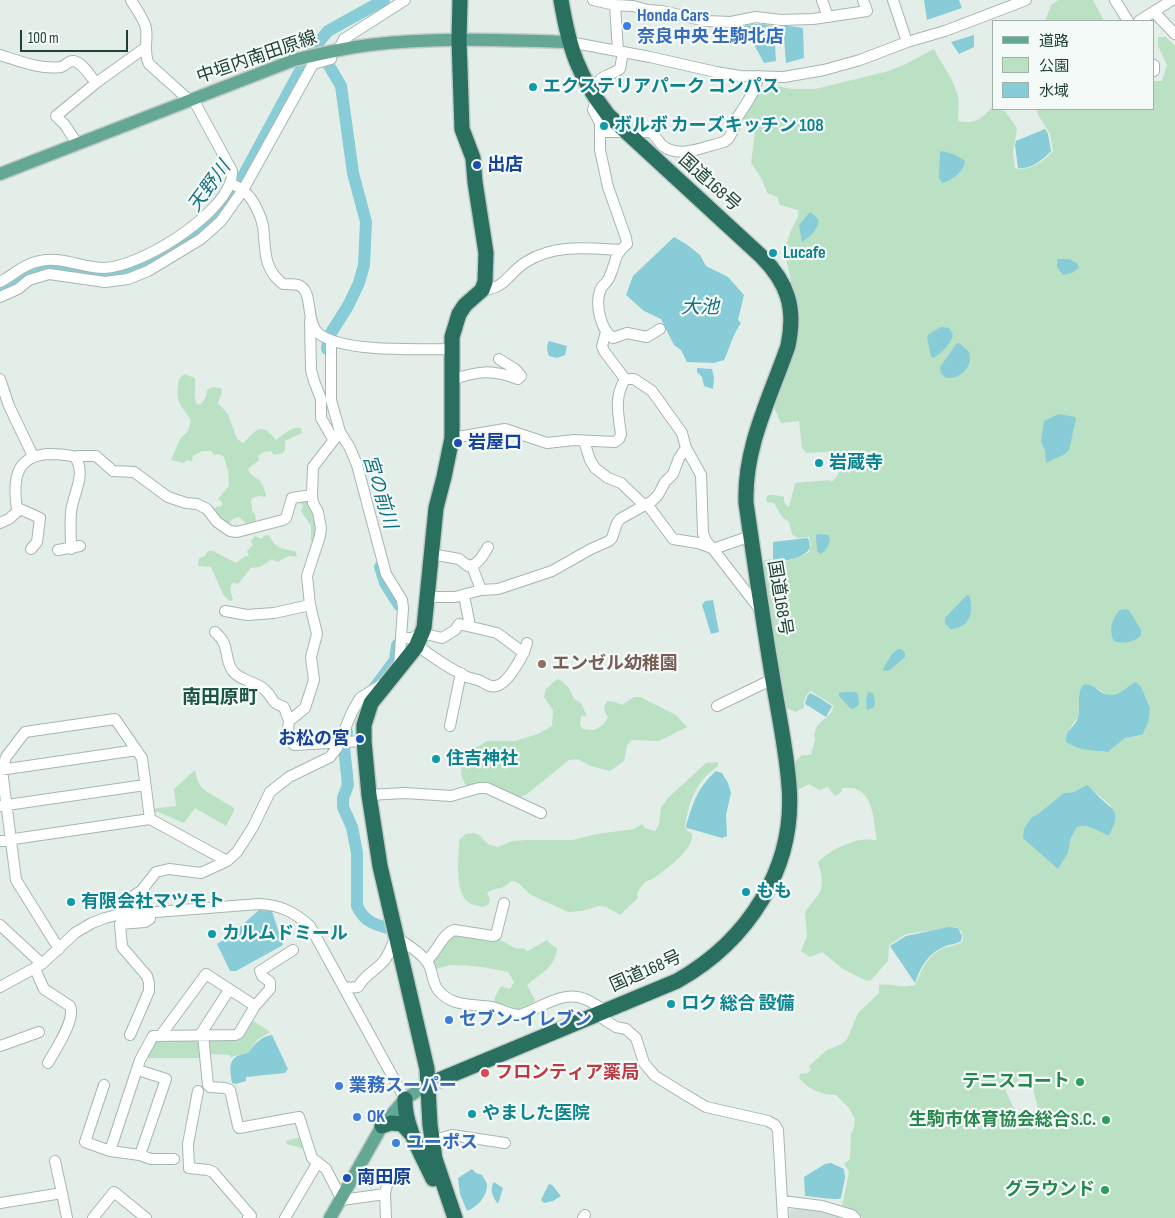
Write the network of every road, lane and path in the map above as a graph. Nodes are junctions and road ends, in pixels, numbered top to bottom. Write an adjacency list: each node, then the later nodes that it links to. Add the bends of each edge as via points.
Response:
1 (131, 0): 21 (street, via 145,24)
2 (405, 0): 23 (street, via 344,39)
3 (460, 0): 18 (highway)
4 (561, 0): 19 (highway, 国道168号)
5 (594, 0): 12 (street)
6 (822, 0): 14 (street)
7 (863, 0): 14 (street, via 867,11)
8 (1026, 0): 20 (street)
9 (1115, 0): 15 (street)
10 (897, 1): 20 (street)
11 (1166, 2): 13 (street)
12 (615, 5): 14 (street, via 706,21); 22 (street)
13 (1154, 12): 16 (street); 17 (street)
14 (828, 17)
15 (1127, 20)
16 (1141, 20)
17 (1175, 34)
18 (459, 40): 19 (main road, 中垣内南田原線); 23 (main road, 中垣内南田原線, via 370,45); 39 (highway, via 462,129 473,158 486,253 486,282)
19 (569, 42): 22 (street); 27 (highway, 国道168号)
20 (908, 42): 25 (street, via 824,70 784,77)
21 (146, 47): 26 (street); 28 (street, via 149,64)
22 (620, 52): 25 (street, via 716,72); 27 (street, via 620,69 599,79)
23 (331, 54): 28 (main road, 中垣内南田原線, via 294,60); 34 (street, via 312,64)
24 (0, 55): 26 (street, via 40,66 62,67 74,61)
25 (759, 76): 29 (street, via 756,90 724,142 684,152 664,147 650,132)
26 (96, 83): 31 (street, via 56,116)
27 (594, 97): 29 (highway, 国道168号); 30 (street, via 593,110)
28 (191, 100): 31 (main road, 中垣内南田原線); 33 (street, via 232,171)
29 (626, 131): 30 (street); 60 (highway, 国道168号, via 762,256 775,270 788,296 791,330 788,346 752,444 748,465 746,503)
30 (601, 132): 35 (street, via 600,150 608,187 627,244)
31 (78, 144): 32 (main road, 中垣内南田原線)
32 (0, 174)
33 (230, 183): 34 (street); 36 (street, via 199,222 184,234 129,264 94,267 52,259)
34 (244, 190): 37 (street, via 221,220 201,239 138,276 105,282 49,274); 41 (street, via 261,218 264,252 272,272 283,284 302,288 308,298)
35 (620, 250): 39 (street, via 577,248 549,251 524,263 501,284); 43 (street, via 609,279 600,291 599,310)
36 (22, 267): 37 (street); 38 (street)
37 (29, 280): 40 (street, via 18,290)
38 (0, 282)
39 (482, 290): 45 (highway, via 459,314)
40 (0, 297)
41 (310, 318): 44 (street, via 317,332); 50 (street, via 311,370 321,399 321,418)
42 (660, 329): 43 (street, via 647,337 627,333 613,338)
43 (606, 332): 48 (street, via 602,346 604,351)
44 (328, 339): 45 (street, via 381,347); 50 (street)
45 (451, 349): 49 (highway)
46 (499, 359): 49 (street, via 521,376 518,379 490,371)
47 (0, 379): 54 (street)
48 (625, 379): 52 (street, via 618,397 619,438 615,442); 53 (street, via 634,379 652,391 682,433)
49 (451, 380): 51 (highway)
50 (336, 435): 56 (street, via 313,467); 75 (street, via 350,448 357,465 386,574 402,600)
51 (452, 438): 52 (street, via 505,428 547,443); 65 (highway, via 436,508)
52 (584, 441): 57 (street, via 595,468 622,483)
53 (686, 448): 57 (street, via 673,474); 62 (street, via 700,475 703,533)
54 (33, 456): 55 (street, via 68,454); 58 (street, via 22,464 15,486)
55 (75, 458): 56 (street, via 96,456 113,471 134,472 168,497 207,509 230,531 283,520 292,498); 64 (street, via 80,469 72,504 76,548)
56 (312, 495): 70 (street, via 321,528 307,576)
57 (646, 505): 62 (street, via 673,539); 67 (street, via 620,519 609,541 552,571 498,589)
58 (17, 510): 59 (street); 63 (street, via 23,509 41,520 37,542)
59 (0, 523)
60 (751, 536): 62 (street); 72 (highway, 国道168号)
61 (488, 548): 66 (street)
62 (712, 548): 72 (street)
63 (31, 549)
64 (58, 550)
65 (431, 554): 66 (street, via 459,559); 69 (highway)
66 (472, 566): 67 (street)
67 (482, 590): 68 (street)
68 (464, 595): 69 (street); 73 (street)
69 (428, 597): 76 (highway)
70 (310, 605): 71 (street, via 274,613); 82 (street, via 317,634 311,656 314,680 305,708)
71 (226, 611)
72 (762, 612): 79 (highway, 国道168号)
73 (470, 626): 76 (street, via 459,624 442,638); 77 (street, via 498,633 526,648 504,683 498,686 491,687)
74 (216, 632): 82 (street, via 223,638 235,674 265,689 272,701 284,707)
75 (401, 638): 76 (street); 78 (street)
76 (420, 639): 77 (street, via 428,654); 78 (highway)
77 (461, 673): 83 (street)
78 (395, 674): 81 (highway)
79 (773, 679): 80 (street); 109 (highway, 国道168号, via 789,785 789,807 787,833 772,882 747,923 714,957 677,981)
80 (717, 706)
81 (359, 713): 84 (highway, via 364,725); 85 (street)
82 (290, 721): 85 (street, via 287,738 294,745)
83 (450, 726)
84 (364, 741): 85 (street); 89 (highway)
85 (339, 742): 95 (street, via 330,757 289,777 270,792 253,827)
86 (138, 750): 87 (street); 87 (street, via 115,719 26,732 6,757); 88 (street)
87 (1, 770): 90 (street)
88 (145, 785): 90 (street); 92 (street)
89 (369, 795): 91 (street, via 451,796 487,788); 100 (highway, via 380,866)
90 (4, 805): 93 (street)
91 (541, 813)
92 (150, 819): 93 (street); 95 (street)
93 (12, 839): 94 (street); 101 (street, via 16,880)
94 (0, 840)
95 (227, 861): 98 (street, via 201,873 169,869 156,872)
96 (504, 903): 103 (street, via 496,934 450,931)
97 (150, 913): 98 (street); 106 (street, via 259,904 281,907 310,926); 111 (street, via 150,919 145,922 120,924 122,947 147,976 149,983)
98 (117, 915): 101 (street, via 92,923)
99 (0, 925): 104 (street)
100 (396, 936): 103 (street); 106 (street, via 381,964 358,987); 118 (highway, via 427,1069)
101 (58, 949): 104 (street)
102 (293, 950): 108 (street, via 260,971 270,982 270,989)
103 (426, 961): 109 (street, via 433,983 453,1002 492,1007 520,1016 564,996 573,996 587,1000)
104 (38, 966): 105 (street); 115 (street, via 44,989 72,1010 68,1026)
105 (0, 987)
106 (345, 988): 120 (street)
107 (228, 990): 108 (street); 112 (street); 113 (street, via 206,974)
108 (256, 1006): 112 (street, via 235,1035)
109 (601, 1013): 118 (highway, 国道168号); 135 (street, via 616,1027 626,1029 636,1038 644,1063 655,1076 706,1107 768,1120 775,1125 778,1130)
110 (38, 1032): 114 (street)
111 (130, 1035)
112 (201, 1035): 113 (street); 129 (street, via 208,1085 230,1090 239,1128 299,1117 312,1158)
113 (161, 1036): 116 (street, via 153,1036)
114 (0, 1046)
115 (48, 1063)
116 (138, 1070): 125 (street); 126 (street, via 166,1079)
117 (104, 1085): 125 (street, via 85,1142)
118 (427, 1085): 120 (main road); 123 (highway); 131 (highway, via 420,1108 421,1128)
119 (198, 1092): 140 (street, via 188,1144 189,1168 213,1172 250,1216)
120 (405, 1099): 121 (main road); 122 (highway)
121 (382, 1126): 122 (highway, via 402,1124); 134 (main road)
122 (413, 1136): 131 (highway)
123 (432, 1141): 124 (street, via 452,1135); 145 (highway)
124 (505, 1143)
125 (110, 1152): 126 (street)
126 (140, 1155): 127 (street, via 151,1159)
127 (174, 1159)
128 (55, 1160): 132 (street)
129 (318, 1162): 134 (street, via 326,1169); 141 (street)
130 (389, 1175): 133 (street)
131 (435, 1182): 144 (highway)
132 (62, 1194): 136 (street); 137 (street)
133 (385, 1194): 134 (street); 143 (street)
134 (342, 1200): 142 (main road)
135 (782, 1201): 146 (street); 147 (street, via 822,1206)
136 (0, 1203)
137 (67, 1218)
138 (92, 1218): 139 (street, via 114,1192)
139 (146, 1218)
140 (248, 1218)
141 (285, 1218)
142 (330, 1218)
143 (386, 1218)
144 (446, 1218)
145 (455, 1218)
146 (782, 1218)
147 (855, 1218)

